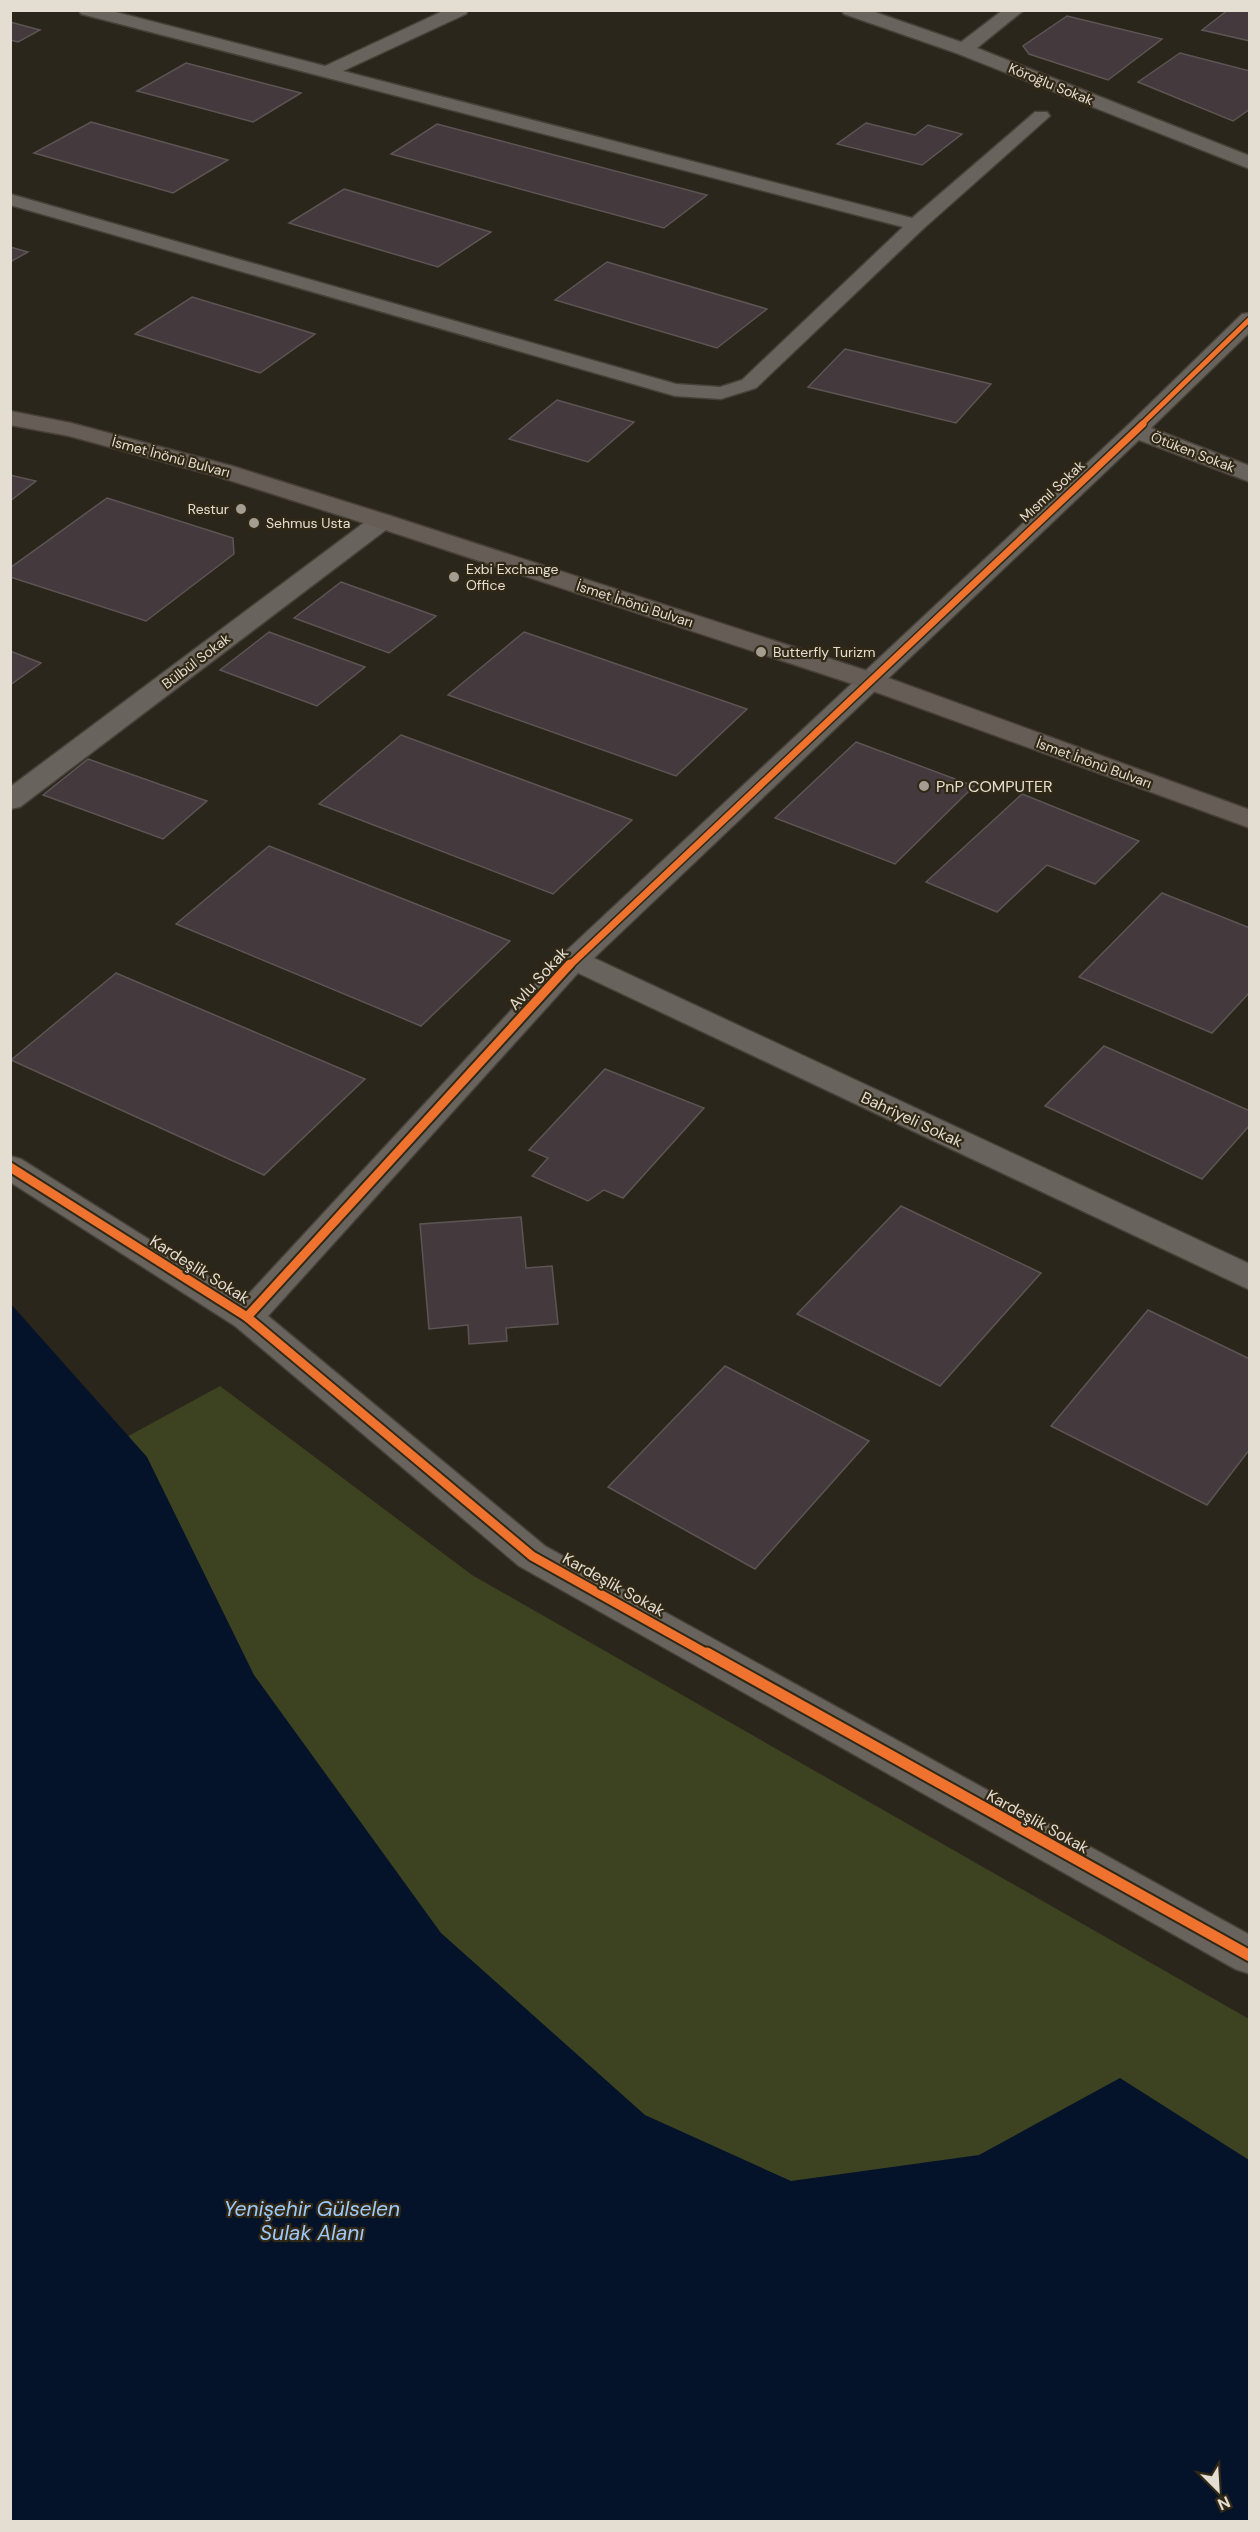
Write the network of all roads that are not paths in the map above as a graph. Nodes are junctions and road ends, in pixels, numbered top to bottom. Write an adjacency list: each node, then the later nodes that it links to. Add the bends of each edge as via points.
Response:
1 (87, 10): 6 (lane)
2 (460, 10): 6 (lane)
3 (850, 10): 5 (street, Köroğlu Sokak)
4 (1015, 10): 5 (street)
5 (963, 49): 8 (street, Köroğlu Sokak)
6 (327, 72): 10 (lane)
7 (1041, 116): 10 (lane)
8 (1250, 163)
9 (10, 199): 10 (lane, via 675,390 721,393 749,384)
10 (916, 225)
11 (1250, 319): 13 (street, Mısmıl Sokak)
12 (10, 418): 15 (main road, İsmet İnönü Bulvarı, via 71,430 224,471)
13 (1136, 430): 14 (street, Ötüken Sokak); 16 (street, Mısmıl Sokak)
14 (1250, 475)
15 (382, 521): 16 (main road, İsmet İnönü Bulvarı); 17 (street, Bülbül Sokak)
16 (871, 681): 18 (main road, İsmet İnönü Bulvarı); 19 (street, Avlu Sokak)
17 (10, 801)
18 (1250, 820)
19 (574, 960): 21 (street, Bahriyeli Sokak); 22 (street, Avlu Sokak)
20 (10, 1167): 22 (street, Kardeşlik Sokak)
21 (1250, 1278)
22 (247, 1317): 23 (street, Kardeşlik Sokak, via 532,1556)
23 (1250, 1956)

